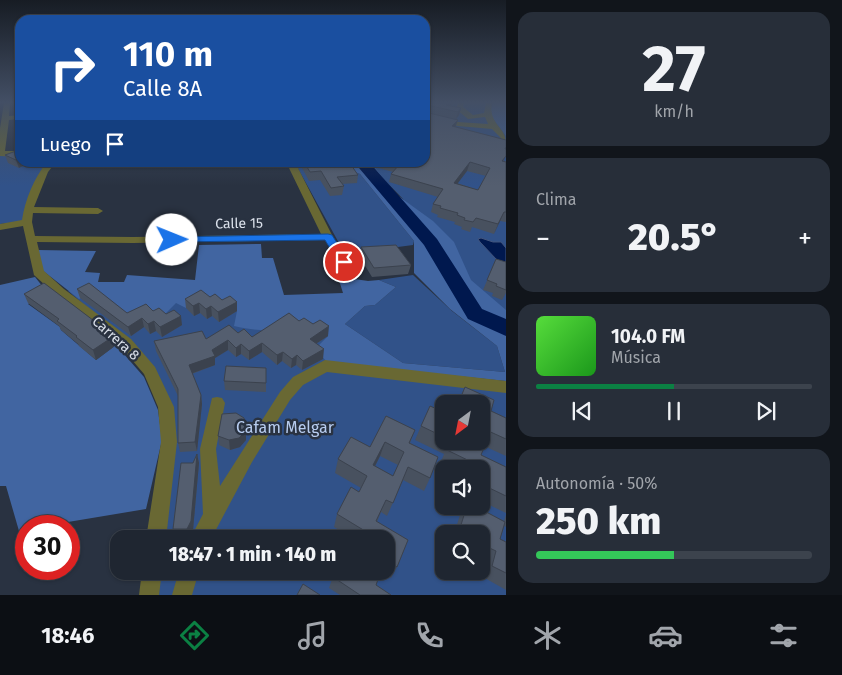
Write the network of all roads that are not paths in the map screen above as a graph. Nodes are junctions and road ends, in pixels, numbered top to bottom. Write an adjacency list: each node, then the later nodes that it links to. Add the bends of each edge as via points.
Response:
1 (3, 131): 4 (street, via 1,151 3,154)
2 (496, 131): 3 (street)
3 (506, 141)
4 (15, 154)
5 (48, 167): 8 (street)
6 (293, 167): 10 (street)
7 (98, 211): 8 (street)
8 (28, 216): 9 (street); 11 (street, Carrera 8)
9 (0, 227)
10 (328, 237): 11 (street, Calle 15); 12 (street)
11 (31, 239): 16 (street, Carrera 8, via 38,272 126,344 150,371 166,407 169,442)
12 (352, 275)
13 (506, 387): 15 (street, via 325,366 298,380 285,396)
14 (218, 403): 15 (street, via 208,449)
15 (213, 517): 17 (street)
16 (157, 530)
17 (205, 530)
18 (151, 580): 20 (street)
19 (186, 580): 21 (street)
20 (149, 595)
21 (182, 595)

